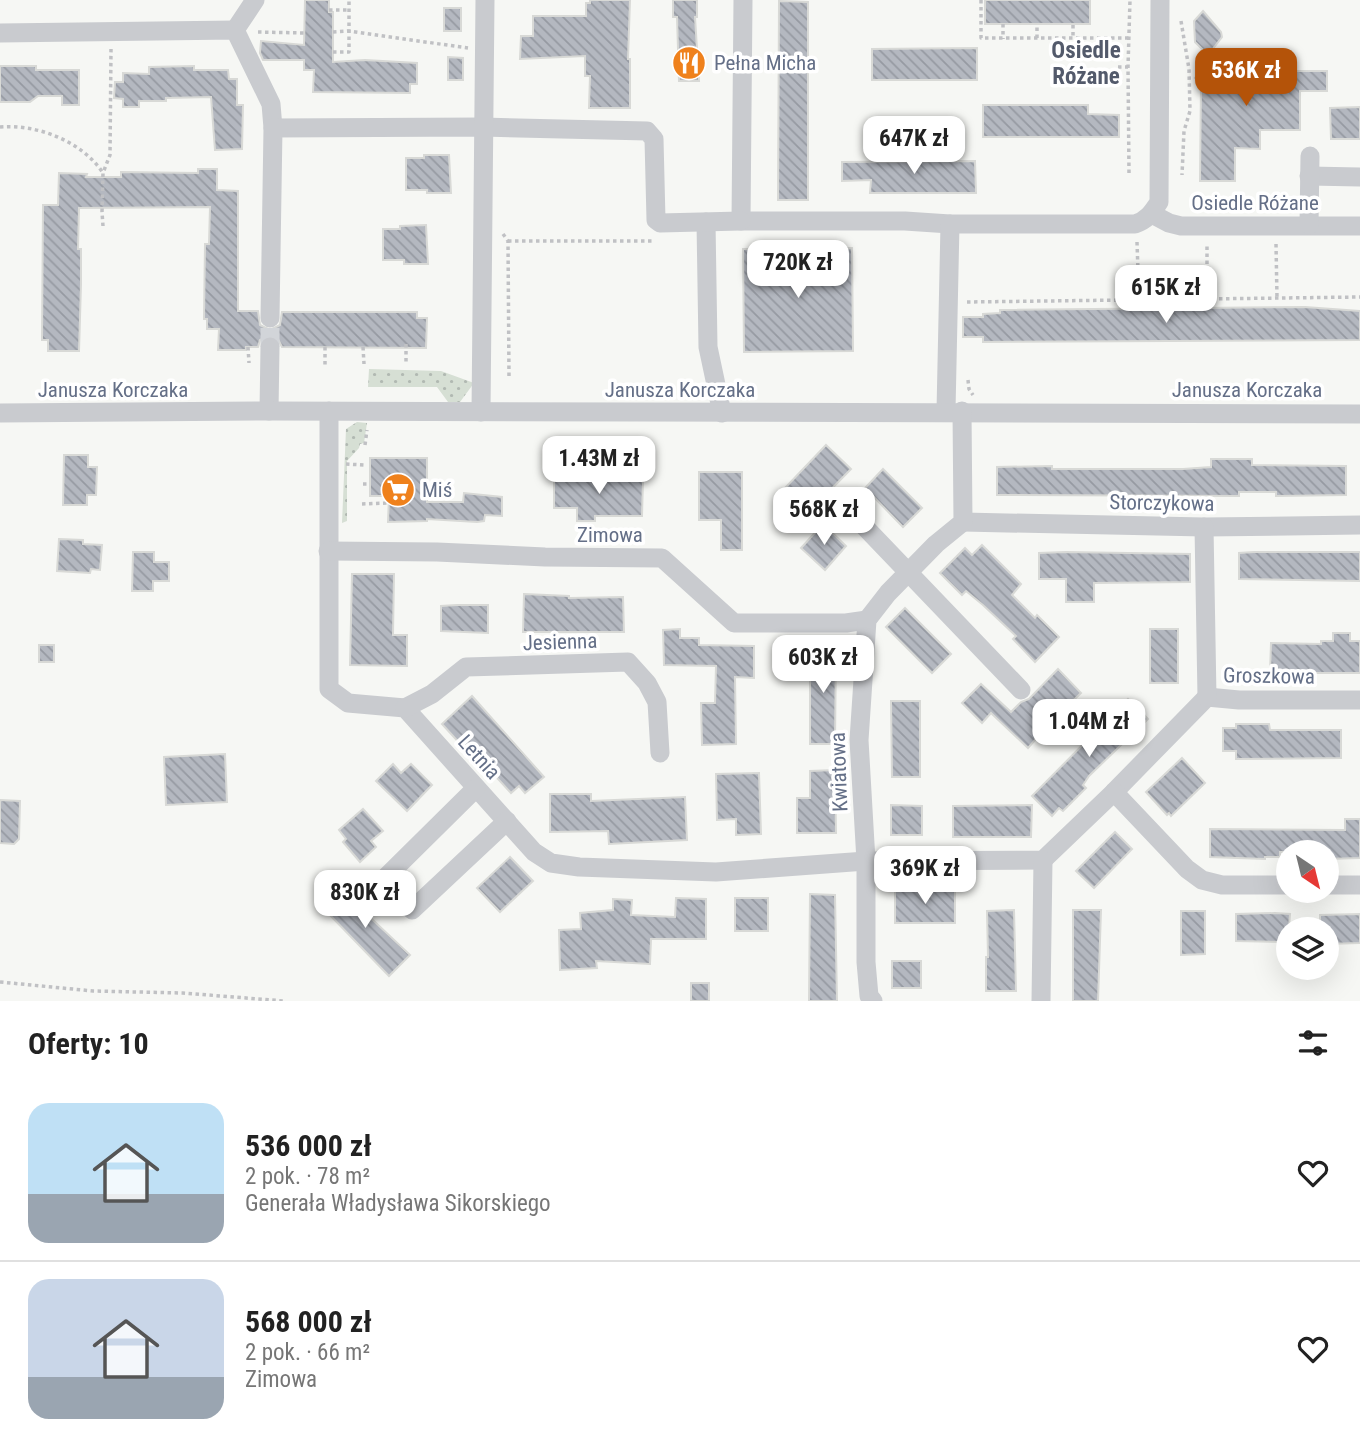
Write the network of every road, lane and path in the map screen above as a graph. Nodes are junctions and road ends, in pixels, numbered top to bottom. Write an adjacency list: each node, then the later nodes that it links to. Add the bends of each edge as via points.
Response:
1 (255, 0): 14 (street)
2 (349, 0): 9 (path)
3 (485, 0): 24 (street)
4 (743, 0): 38 (street)
5 (981, 0): 20 (path, via 981,38)
6 (1130, 0): 23 (path)
7 (1160, 0): 37 (street, via 1160,188)
8 (329, 10): 9 (path)
9 (349, 10): 15 (path)
10 (1178, 11): 33 (path, via 1189,69 1190,111)
11 (1003, 24): 20 (path)
12 (1037, 24): 21 (path)
13 (1073, 24): 22 (path)
14 (235, 31): 18 (street); 19 (path); 30 (street, via 271,104)
15 (348, 31): 16 (path); 24 (path); 25 (path, via 349,52)
16 (333, 32)
17 (0, 33): 18 (street)
18 (111, 33): 31 (path, via 110,155)
19 (304, 33)
20 (1003, 38): 21 (path)
21 (1037, 38): 22 (path)
22 (1073, 38): 23 (path)
23 (1129, 38): 26 (path)
24 (484, 50): 29 (street)
25 (333, 52)
26 (1128, 66): 27 (path); 32 (path)
27 (1118, 67)
28 (0, 127): 31 (path, via 19,126 76,146)
29 (482, 127): 30 (street); 39 (street, via 647,131 654,139 656,220); 67 (street)
30 (274, 128): 54 (street)
31 (103, 173): 42 (path)
32 (1129, 173)
33 (1182, 175)
34 (1360, 177): 41 (street, via 1309,166)
35 (1302, 200): 36 (path)
36 (1195, 203)
37 (1152, 214): 40 (street, via 1135,224); 41 (street, Osiedle Różane, via 1181,226)
38 (741, 221): 39 (street); 40 (street)
39 (706, 222): 69 (street, via 708,347)
40 (950, 224): 53 (street)
41 (1308, 225): 43 (street, Osiedle Różane)
42 (103, 226)
43 (1360, 226)
44 (1276, 232): 50 (path)
45 (1137, 233): 52 (path)
46 (1207, 233): 51 (path)
47 (653, 240): 48 (path)
48 (508, 242)
49 (1360, 297): 50 (path)
50 (1277, 298): 51 (path)
51 (1207, 299): 52 (path)
52 (1139, 300): 53 (path)
53 (950, 302): 66 (street)
54 (270, 318)
55 (406, 344): 62 (path)
56 (248, 347): 60 (path)
57 (270, 347): 64 (street)
58 (325, 347): 63 (path)
59 (363, 347): 61 (path)
60 (248, 363)
61 (364, 364)
62 (406, 364)
63 (325, 365)
64 (269, 411): 65 (street, Janusza Korczaka); 68 (street, Janusza Korczaka)
65 (329, 411): 67 (street, Janusza Korczaka); 83 (street)
66 (954, 411): 69 (street, Janusza Korczaka); 70 (street, Janusza Korczaka); 79 (street)
67 (481, 412): 69 (street, Janusza Korczaka)
68 (0, 413)
69 (722, 413)
70 (1360, 414)
71 (368, 423): 72 (path)
72 (365, 445)
73 (348, 464): 74 (path)
74 (364, 465)
75 (363, 484): 76 (path)
76 (370, 484)
77 (389, 503): 78 (path)
78 (362, 504)
79 (963, 522): 82 (street, Storczykowa); 84 (street)
80 (861, 523): 84 (street)
81 (1360, 525): 82 (street, Storczykowa)
82 (1204, 527): 87 (street)
83 (328, 551): 85 (street, Zimowa, via 662,558 734,622); 89 (street, via 329,688 348,703)
84 (909, 573): 85 (street); 86 (street)
85 (867, 620): 95 (street, Kwiatowa, via 859,740)
86 (1021, 690)
87 (1207, 697): 88 (street, Groszkowa); 92 (street, Groszkowa)
88 (1360, 700)
89 (405, 708): 90 (street, Jesienna, via 466,667 628,662 657,702); 91 (street, Letnia)
90 (660, 753)
91 (476, 788): 93 (street, Letnia); 93 (street, via 383,880 412,910)
92 (1114, 792): 94 (street, Groszkowa); 96 (street, via 1202,880 1222,885)
93 (507, 821): 95 (street, Letnia, via 543,858 579,867 716,872)
94 (1043, 860): 95 (street); 102 (street)
95 (866, 861): 101 (street, Kwiatowa, via 866,962)
96 (1276, 885)
97 (1339, 885): 98 (street)
98 (1360, 885)
99 (0, 982): 100 (path)
100 (284, 1001)
101 (873, 1001)
102 (1041, 1001)

